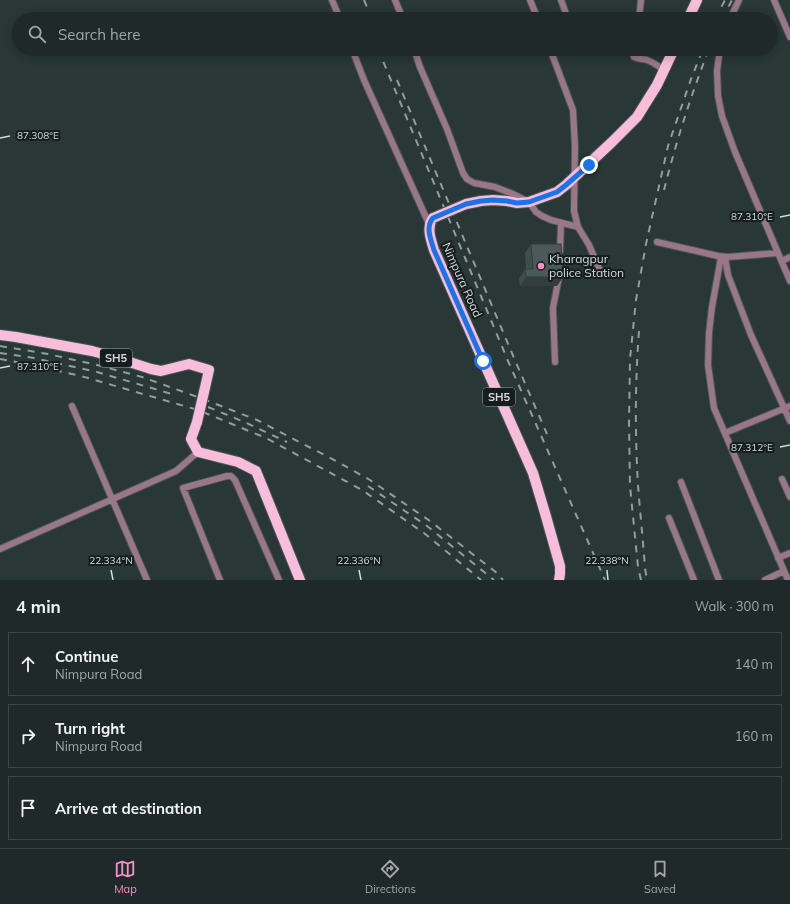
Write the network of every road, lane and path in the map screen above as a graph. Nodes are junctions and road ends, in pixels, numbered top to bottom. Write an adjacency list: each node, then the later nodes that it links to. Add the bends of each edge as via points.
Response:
1 (332, 0): 9 (street)
2 (395, 0): 10 (street)
3 (530, 0): 11 (street)
4 (561, 0): 12 (street)
5 (641, 0): 13 (street)
6 (697, 0): 14 (main road)
7 (738, 0): 15 (street)
8 (774, 0): 16 (street)
9 (337, 12)
10 (400, 12)
11 (535, 12)
12 (565, 12)
13 (640, 12)
14 (691, 12)
15 (733, 12)
16 (790, 37)
17 (355, 56): 26 (street)
18 (416, 56): 25 (street, via 467,179 495,187)
19 (553, 56): 24 (street, via 574,110)
20 (634, 56): 23 (street, via 652,62)
21 (671, 56): 23 (main road)
22 (719, 56): 30 (street, via 718,96 722,116)
23 (664, 70): 24 (main road, via 637,117)
24 (574, 179): 25 (main road, via 557,192); 28 (street, via 574,211)
25 (529, 202): 26 (main road, bridge, via 481,201 466,204); 27 (street, via 542,216)
26 (431, 221): 58 (main road, Nimpura Road / SH5, via 429,229 434,250 533,473 560,566)
27 (561, 223): 28 (street); 31 (street)
28 (578, 227): 36 (street)
29 (657, 242): 32 (street)
30 (778, 253): 32 (street); 34 (street)
31 (560, 254)
32 (722, 257): 41 (street, via 750,336); 43 (street, via 712,307 708,365 714,408)
33 (790, 257): 34 (street)
34 (782, 261): 37 (street)
35 (560, 269): 39 (street, via 553,308)
36 (600, 273)
37 (790, 281)
38 (0, 334): 44 (main road, SH5, bridge, via 92,351 161,371 189,364 209,370 191,439)
39 (555, 362)
40 (72, 406): 48 (street)
41 (787, 407): 42 (street); 43 (street)
42 (790, 421)
43 (725, 433): 52 (street)
44 (198, 452): 48 (street, via 176,471); 57 (main road, via 238,462 256,471)
45 (782, 479): 47 (street)
46 (681, 482): 60 (street)
47 (790, 496)
48 (113, 500): 50 (street); 54 (street)
49 (669, 518): 59 (street)
50 (0, 549)
51 (790, 553): 52 (street)
52 (778, 558): 53 (street)
53 (784, 571): 61 (street); 62 (street)
54 (148, 580)
55 (220, 580): 56 (street, via 183,488 231,476)
56 (279, 580)
57 (300, 580)
58 (559, 580)
59 (694, 580)
60 (719, 580)
61 (765, 580)
62 (788, 580)

